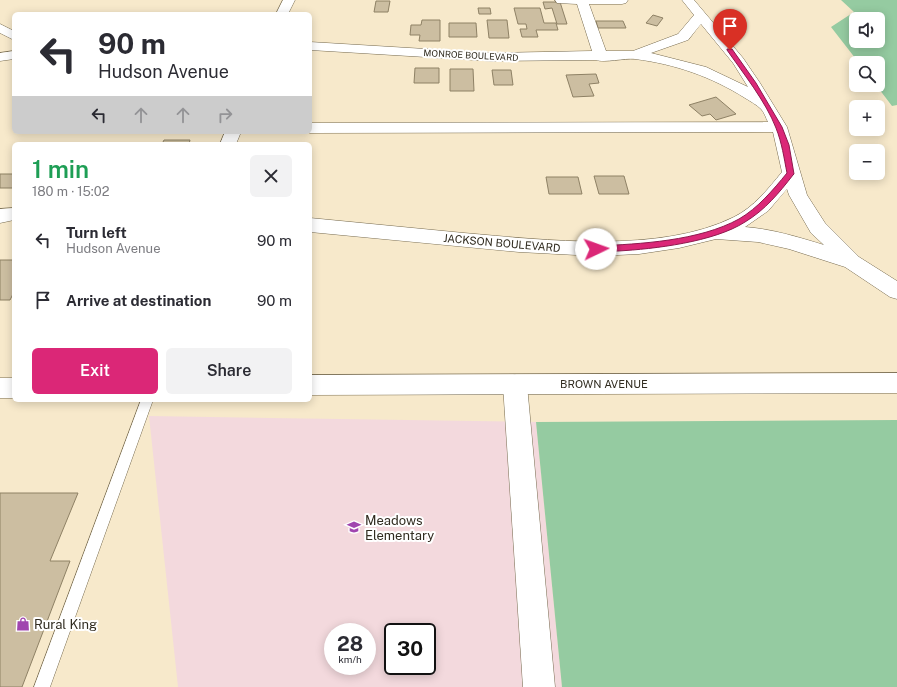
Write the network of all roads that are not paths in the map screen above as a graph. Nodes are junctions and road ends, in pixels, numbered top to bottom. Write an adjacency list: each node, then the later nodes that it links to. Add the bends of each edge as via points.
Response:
1 (289, 0): 6 (street)
2 (561, 0): 3 (street)
3 (582, 0): 4 (street); 14 (street)
4 (622, 0)
5 (688, 0): 7 (street)
6 (283, 12)
7 (700, 15): 12 (street, MONROE BOULEVARD, via 683,37); 15 (street, via 738,61)
8 (0, 28): 9 (street)
9 (12, 35)
10 (312, 46): 14 (street, MONROE BOULEVARD, via 492,57)
11 (12, 55): 13 (street)
12 (633, 55): 14 (street, MONROE BOULEVARD); 15 (street, MONROE BOULEVARD, via 674,63 722,79)
13 (0, 57)
14 (601, 57)
15 (767, 106): 16 (street)
16 (779, 127): 17 (street); 18 (street)
17 (312, 128)
18 (791, 174): 22 (street, JACKSON BOULEVARD, via 755,211 742,221); 23 (street, via 798,195 818,228)
19 (12, 214): 20 (street)
20 (0, 216)
21 (312, 225): 22 (street, JACKSON BOULEVARD, via 519,245 596,249 639,247)
22 (716, 232): 23 (street, JACKSON BOULEVARD, via 758,235 791,242)
23 (852, 262): 24 (street)
24 (897, 291)
25 (897, 383): 27 (street, BROWN AVENUE)
26 (312, 385): 27 (street, BROWN AVENUE)
27 (515, 385): 32 (street)
28 (0, 388): 29 (street)
29 (12, 388)
30 (146, 402): 31 (lane)
31 (42, 687)
32 (539, 687)

